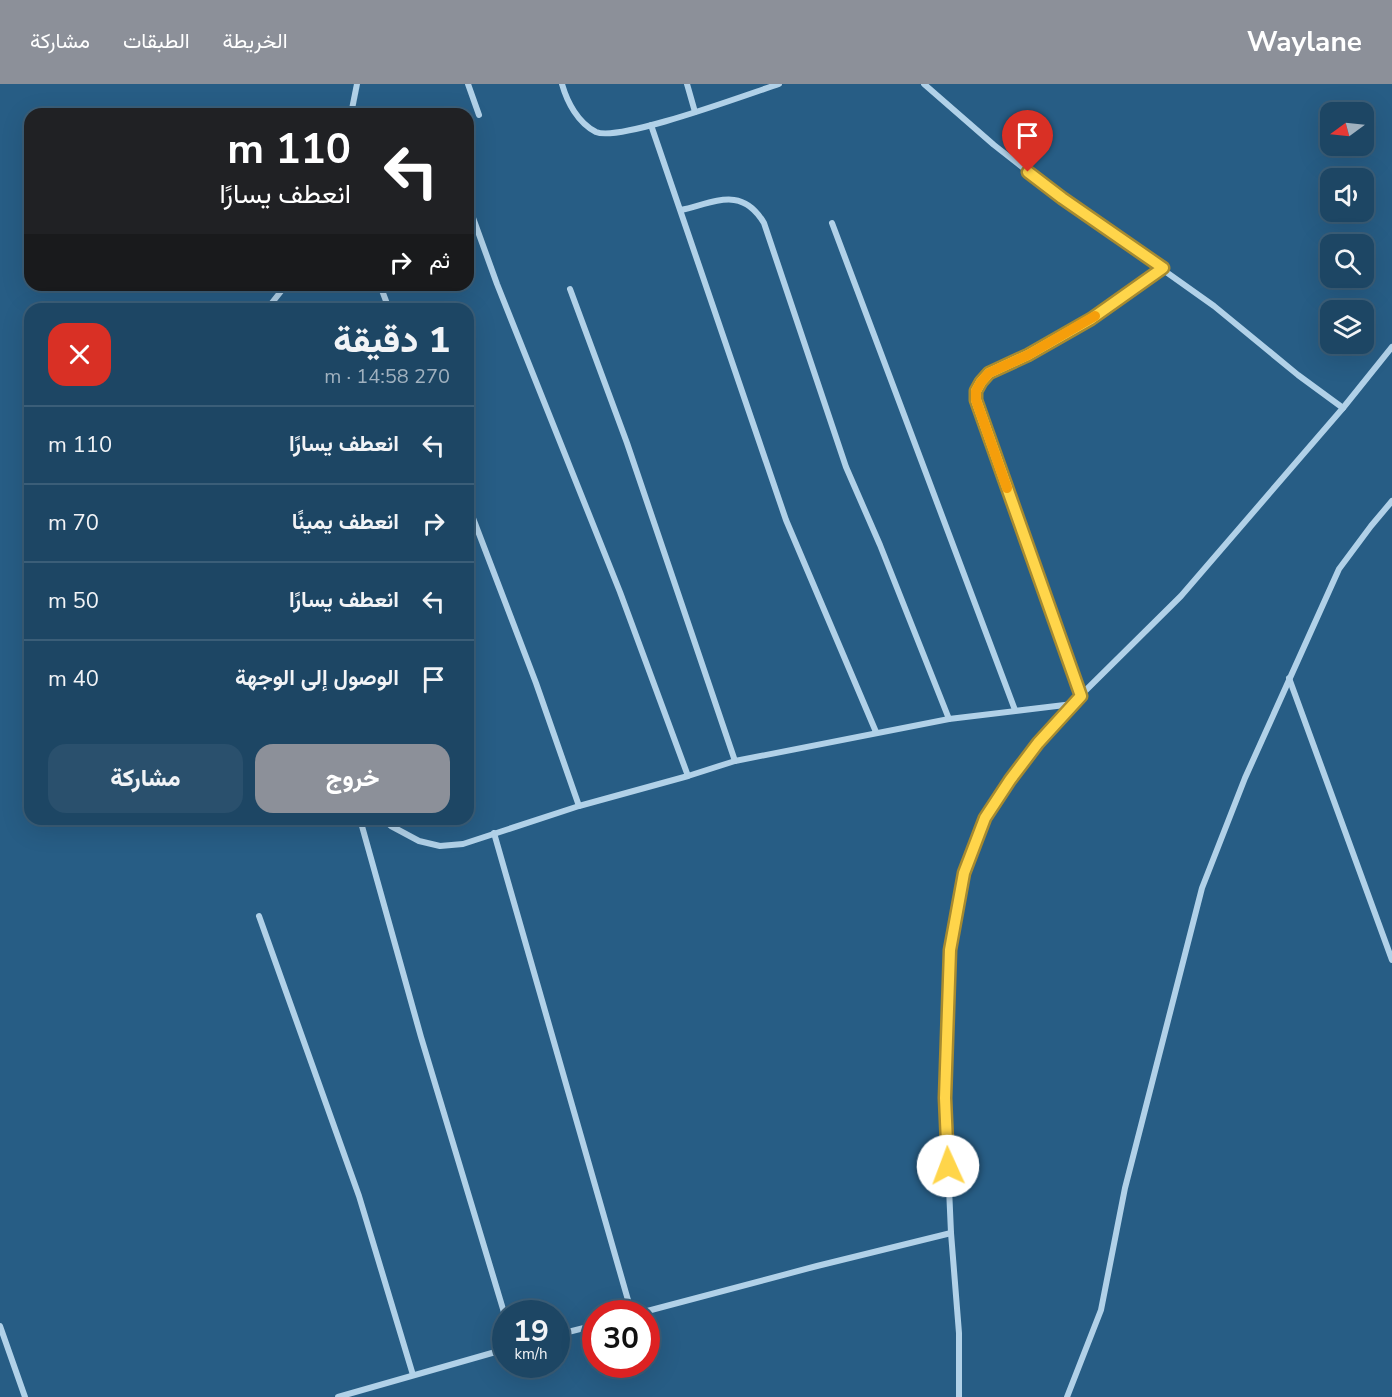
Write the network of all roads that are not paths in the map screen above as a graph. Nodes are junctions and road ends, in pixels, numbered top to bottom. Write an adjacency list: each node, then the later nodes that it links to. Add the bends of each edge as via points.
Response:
1 (357, 84): 7 (street)
2 (468, 84): 9 (street)
3 (562, 84): 10 (street, via 582,123 598,133)
4 (687, 84): 8 (street)
5 (779, 84): 8 (street)
6 (924, 84): 14 (street, via 1062,198)
7 (352, 108)
8 (695, 112): 10 (street)
9 (479, 115)
10 (651, 125): 11 (street)
11 (681, 210): 26 (street, via 743,200 756,209 764,223 846,467); 27 (street, via 786,520)
12 (474, 221): 29 (street)
13 (832, 223): 25 (street)
14 (1163, 268): 19 (street); 23 (street, via 1091,319 989,373 976,391)
15 (570, 289): 28 (street)
16 (281, 291): 17 (street)
17 (272, 303)
18 (1392, 346): 19 (street)
19 (1343, 408): 23 (street, via 1181,596)
20 (1392, 501): 22 (street, via 1339,569)
21 (474, 521): 30 (street)
22 (1289, 678): 35 (street); 46 (street, via 1202,888 1125,1188 1101,1310)
23 (1081, 696): 24 (street)
24 (1073, 704): 25 (street); 36 (street, via 1003,790 985,818 964,873 950,950 947,1018 945,1098)
25 (1015, 711): 26 (street)
26 (949, 719): 27 (street)
27 (876, 732): 28 (street)
28 (735, 760): 29 (street)
29 (688, 776): 30 (street)
30 (579, 806): 33 (street)
31 (362, 825): 37 (street)
32 (390, 825): 33 (street, via 419,841 440,846 463,844)
33 (494, 833): 38 (street)
34 (259, 916): 42 (street, via 355,1185)
35 (1392, 960)
36 (951, 1233): 39 (street); 45 (street, via 959,1333)
37 (500, 1300)
38 (630, 1300)
39 (660, 1307)
40 (0, 1326): 43 (street)
41 (492, 1353): 42 (street)
42 (412, 1375): 44 (street)
43 (25, 1397)
44 (338, 1397)
45 (959, 1397)
46 (1067, 1397)

